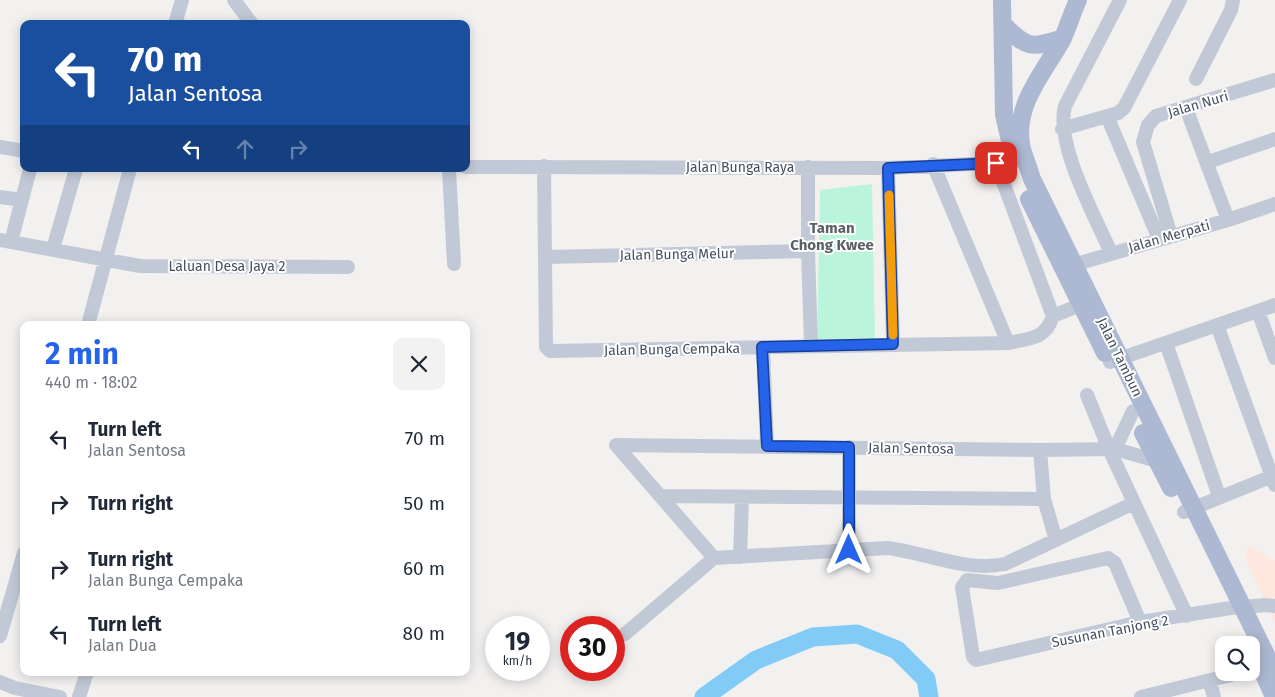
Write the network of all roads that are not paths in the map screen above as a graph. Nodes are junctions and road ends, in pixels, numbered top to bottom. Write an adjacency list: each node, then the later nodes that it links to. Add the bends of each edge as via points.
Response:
1 (182, 0): 9 (street)
2 (234, 0): 10 (street)
3 (1002, 0): 11 (main road, Jalan Tambun)
4 (1088, 0): 8 (street)
5 (1120, 0): 17 (street, via 1065,106)
6 (1180, 0): 16 (street, via 1124,108)
7 (1232, 0): 13 (street, via 1231,10)
8 (1074, 7): 12 (main road, Jalan Tambun)
9 (176, 20)
10 (249, 20)
11 (1003, 24): 12 (main road, via 1029,46); 21 (main road, Jalan Tambun, via 1004,115)
12 (1063, 38): 45 (main road, Jalan Tambun, via 1031,90 1020,126 1022,148 1032,179)
13 (1196, 79)
14 (1275, 80): 15 (street, Jalan Nuri)
15 (1186, 108): 22 (street); 37 (street, Jalan Nuri, via 1156,116 1144,132)
16 (1107, 116): 17 (street); 37 (street)
17 (1062, 129): 41 (street, via 1071,160)
18 (1275, 139): 22 (street)
19 (0, 147): 20 (street)
20 (20, 150)
21 (1014, 162): 23 (street, Jalan Bunga Raya); 45 (main road, Jalan Tambun, via 1028,197)
22 (1208, 162): 36 (street)
23 (996, 163): 24 (street, Jalan Bunga Raya); 50 (street)
24 (933, 164): 28 (street, Jalan Bunga Raya); 54 (street)
25 (544, 166): 26 (street, Jalan Bunga Raya); 27 (street, Jalan Bunga Raya); 42 (street)
26 (470, 167)
27 (808, 167): 28 (street, Jalan Bunga Raya); 40 (street)
28 (888, 168): 55 (street)
29 (29, 172): 34 (street)
30 (75, 172): 39 (street)
31 (129, 172): 43 (street)
32 (449, 172): 44 (street)
33 (0, 197): 34 (street)
34 (22, 200): 38 (street)
35 (1275, 204): 36 (street, Jalan Merpati)
36 (1228, 220): 37 (street, Jalan Merpati)
37 (1165, 237): 41 (street, Jalan Merpati)
38 (6, 241): 39 (street, Laluan Desa Jaya 2)
39 (53, 249): 43 (street, Laluan Desa Jaya 2)
40 (808, 251): 42 (street, Jalan Bunga Melur); 56 (street)
41 (1111, 253): 45 (street, Jalan Merpati)
42 (547, 257): 57 (street, Jalan Bunga Cempaka, via 546,347 550,351)
43 (106, 259): 46 (street, Laluan Desa Jaya 2, via 140,266); 51 (street)
44 (454, 264)
45 (1069, 266): 47 (main road, Jalan Tambun)
46 (348, 267)
47 (1086, 303): 50 (street); 59 (main road, Jalan Tambun)
48 (1275, 305): 49 (street)
49 (1258, 311): 52 (street); 58 (street)
50 (1053, 316): 54 (street, Jalan Bunga Cempaka, via 1041,335)
51 (89, 321)
52 (1217, 325): 53 (street); 67 (street)
53 (1166, 342): 59 (street); 70 (street)
54 (1008, 343): 55 (street, Jalan Bunga Cempaka)
55 (893, 344): 56 (street, Jalan Bunga Cempaka)
56 (811, 345): 57 (street, Jalan Bunga Cempaka)
57 (762, 347): 62 (street)
58 (1275, 358)
59 (1115, 360): 61 (main road, Jalan Tambun); 74 (main road, Jalan Tambun)
60 (1087, 395): 64 (street)
61 (1133, 412): 64 (street); 66 (main road, Jalan Tambun)
62 (767, 446): 63 (street, Jalan Sentosa); 68 (street, Jalan Sentosa, via 617,444)
63 (849, 447): 65 (street, Jalan Sentosa); 71 (street)
64 (1112, 449): 65 (street, Jalan Sentosa); 66 (street, Jalan Sentosa); 73 (street)
65 (1040, 450): 72 (street)
66 (1156, 461): 74 (main road, Jalan Tambun)
67 (1274, 479): 70 (street)
68 (660, 496): 69 (street); 78 (street)
69 (742, 496): 71 (street); 77 (street)
70 (1219, 496): 74 (street)
71 (849, 498): 72 (street); 76 (street)
72 (1044, 499): 75 (street)
73 (1134, 503): 75 (street); 82 (street)
74 (1188, 510): 81 (main road, Jalan Tambun)
75 (1056, 540): 76 (street, via 1006,564 984,567 888,548)
76 (849, 550): 77 (street)
77 (740, 557): 78 (street)
78 (714, 558): 84 (street)
79 (20, 567): 85 (street)
80 (1275, 606): 81 (street, Susunan Tanjong 2)
81 (1237, 608): 82 (street, Susunan Tanjong 2); 86 (main road, Jalan Tambun); 87 (main road, Jalan Tambun)
82 (1187, 616): 83 (street, Susunan Tanjong 2)
83 (1140, 622): 83 (street, Susunan Tanjong 2, via 978,659 973,657 962,588 966,580 998,583 1108,558 1115,563)
84 (625, 634)
85 (0, 636)
86 (1247, 636)
87 (1264, 669): 96 (main road, Jalan Tambun)
88 (86, 676): 93 (street)
89 (1215, 680): 91 (street)
90 (0, 682): 92 (street)
91 (1210, 682): 94 (street); 95 (street)
92 (60, 697)
93 (79, 697)
94 (1141, 697)
95 (1214, 697)
96 (1274, 697)

